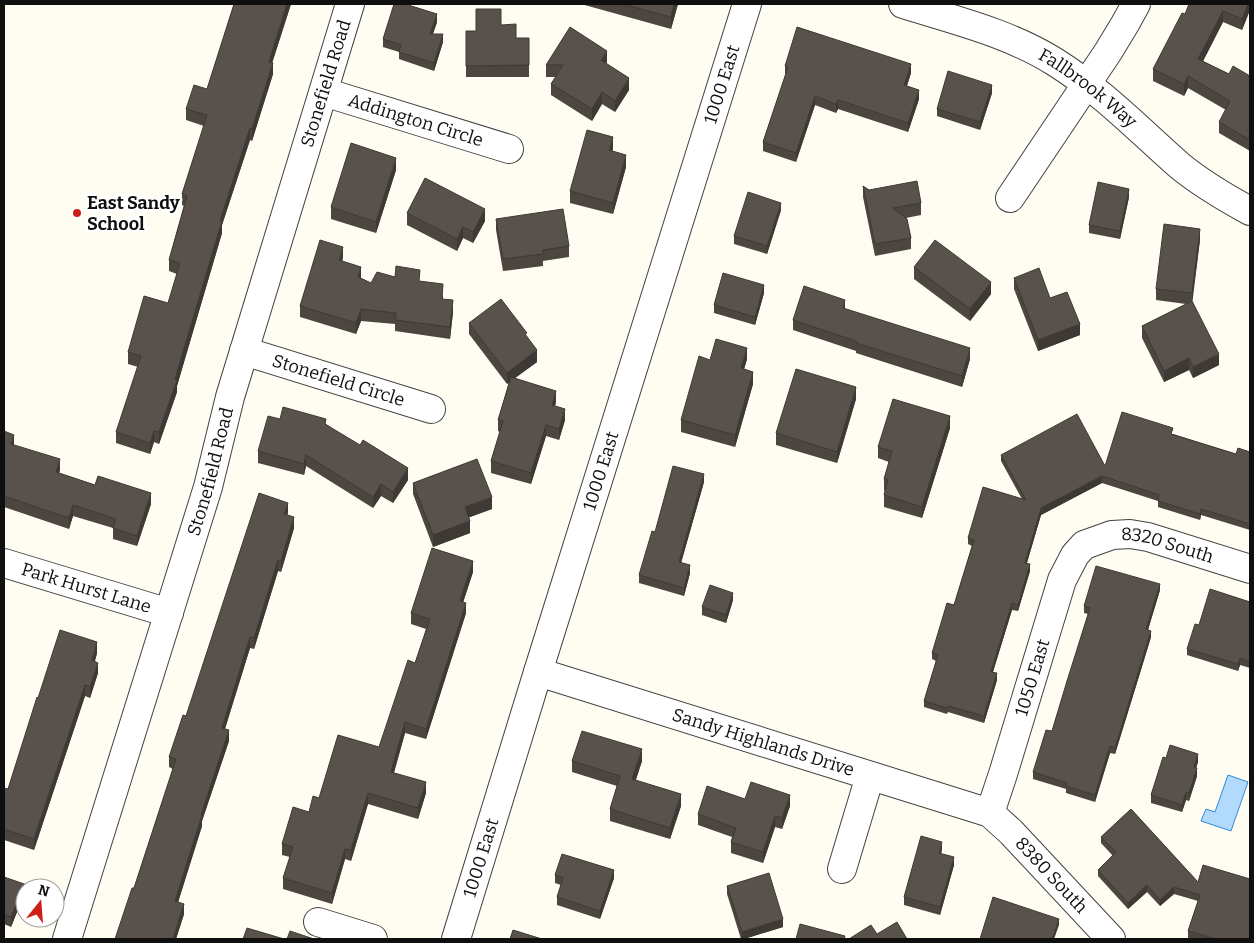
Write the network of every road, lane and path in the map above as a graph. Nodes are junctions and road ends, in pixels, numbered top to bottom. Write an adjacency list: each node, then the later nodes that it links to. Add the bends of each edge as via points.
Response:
1 (350, 4): 6 (street, Stonefield Road)
2 (747, 4): 16 (street, 1000 East)
3 (903, 4): 5 (street, Fallbrook Way, via 1025,46)
4 (1136, 4): 5 (street)
5 (1086, 83): 8 (street); 9 (street, Fallbrook Way, via 1182,167 1216,193)
6 (324, 92): 7 (street, Addington Circle); 10 (street, Stonefield Road)
7 (509, 149)
8 (1010, 198)
9 (1250, 212)
10 (244, 351): 11 (street, Stonefield Circle); 15 (street, Stonefield Road, via 208,487)
11 (431, 409)
12 (1084, 545): 14 (street, 8320 South, via 1112,535 1130,534); 18 (street, 1050 East, via 1062,580)
13 (4, 563): 15 (street, Park Hurst Lane)
14 (1250, 568)
15 (169, 613): 22 (street, Stonefield Road)
16 (538, 672): 17 (street, Sandy Highlands Drive); 24 (street, 1000 East)
17 (870, 776): 18 (street, Sandy Highlands Drive); 19 (street)
18 (990, 813): 21 (street, 8380 South, via 1011,832)
19 (842, 868)
20 (318, 922): 23 (street)
21 (1097, 933)
22 (67, 939)
23 (373, 939)
24 (456, 939)

